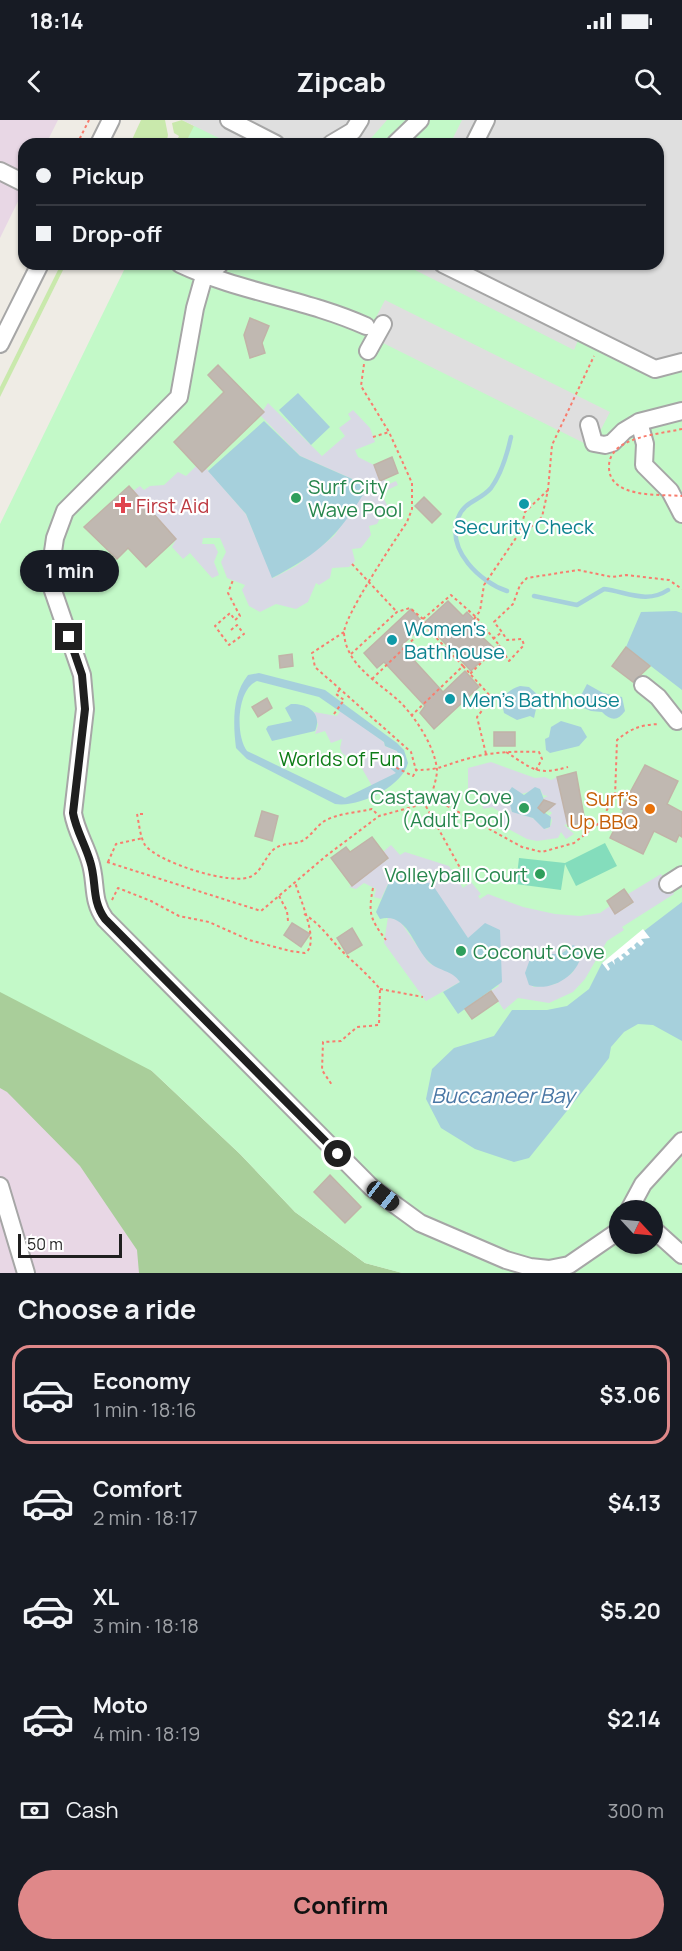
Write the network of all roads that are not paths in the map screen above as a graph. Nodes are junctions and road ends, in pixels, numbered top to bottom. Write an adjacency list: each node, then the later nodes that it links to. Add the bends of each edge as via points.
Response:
1 (111, 120): 6 (street)
2 (229, 120): 7 (street)
3 (360, 120): 8 (street, via 353,131)
4 (420, 120): 9 (street)
5 (486, 120): 10 (street)
6 (102, 138)
7 (264, 138)
8 (341, 138)
9 (401, 138)
10 (477, 138)
11 (0, 171): 12 (street)
12 (18, 180)
13 (37, 270): 18 (street)
14 (192, 270): 17 (street)
15 (212, 270): 17 (street)
16 (455, 270): 20 (street, via 654,369)
17 (204, 276): 19 (street, via 374,325); 32 (street, via 180,397 65,511 50,558 49,579 82,675 85,709 73,813 76,827 101,863 93,895 97,908 372,1188 394,1205 431,1228 506,1260 539,1268 569,1265)
18 (0, 342)
19 (368, 351)
20 (682, 362)
21 (682, 411): 22 (street)
22 (639, 422): 23 (street, via 604,445 594,443); 24 (street, via 645,465)
23 (589, 425)
24 (677, 490): 25 (street)
25 (682, 514)
26 (643, 685): 27 (street, via 658,697)
27 (670, 722)
28 (682, 1142): 30 (street, via 643,1184)
29 (0, 1186): 31 (street)
30 (634, 1200)
31 (6, 1229): 35 (street)
32 (609, 1238)
33 (663, 1238): 34 (street)
34 (682, 1255)
35 (26, 1273)

